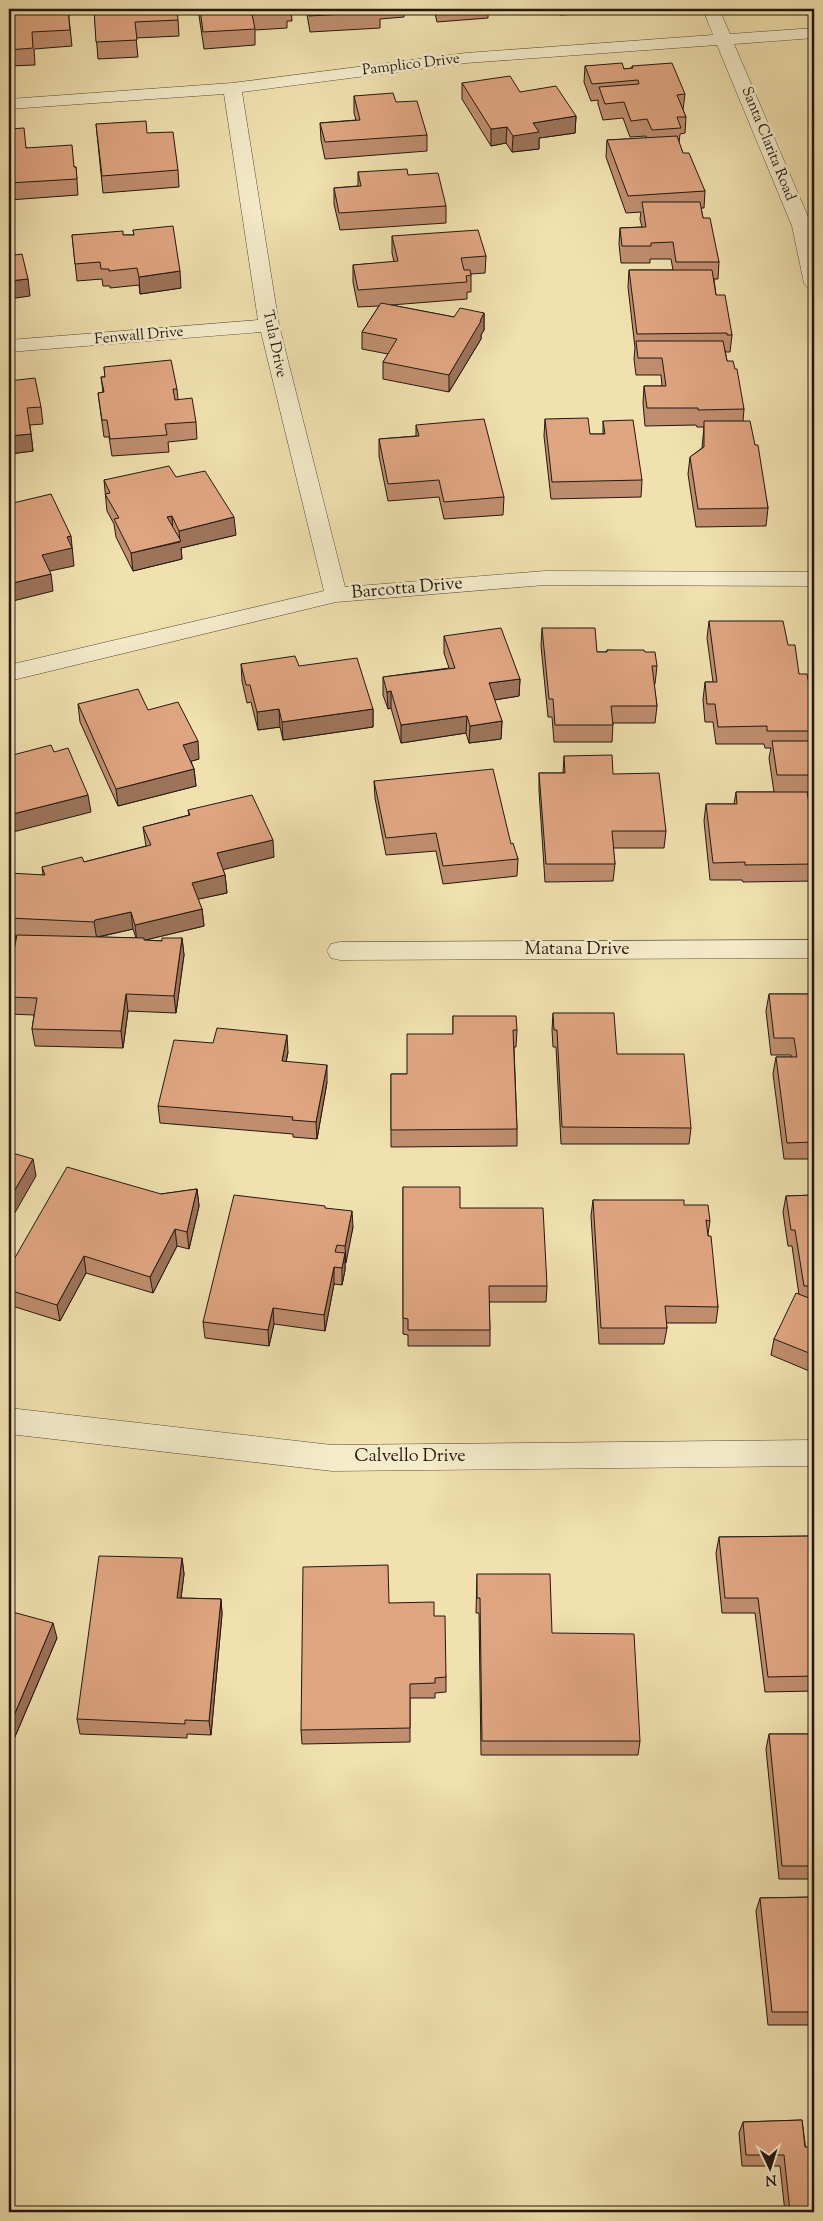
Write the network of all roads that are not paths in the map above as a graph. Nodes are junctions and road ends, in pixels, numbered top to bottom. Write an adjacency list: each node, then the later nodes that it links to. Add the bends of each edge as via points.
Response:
1 (711, 9): 3 (street, Santa Clarita Road)
2 (814, 33): 3 (street, Pamplico Drive)
3 (725, 39): 4 (street, Pamplico Drive, via 466,58); 6 (street, Santa Clarita Road, via 802,226)
4 (232, 88): 5 (street, Pamplico Drive); 7 (street, Tula Drive)
5 (9, 104)
6 (814, 283)
7 (269, 325): 8 (street, Fenwall Drive); 10 (street, Tula Drive)
8 (9, 346)
9 (814, 579): 10 (street, Barcotta Drive, via 545,578)
10 (336, 595): 11 (street, Barcotta Drive)
11 (9, 673)
12 (814, 949): 13 (street, Matana Drive)
13 (340, 952)
14 (9, 1421): 15 (street, Calvello Drive, via 332,1458)
15 (814, 1453)

